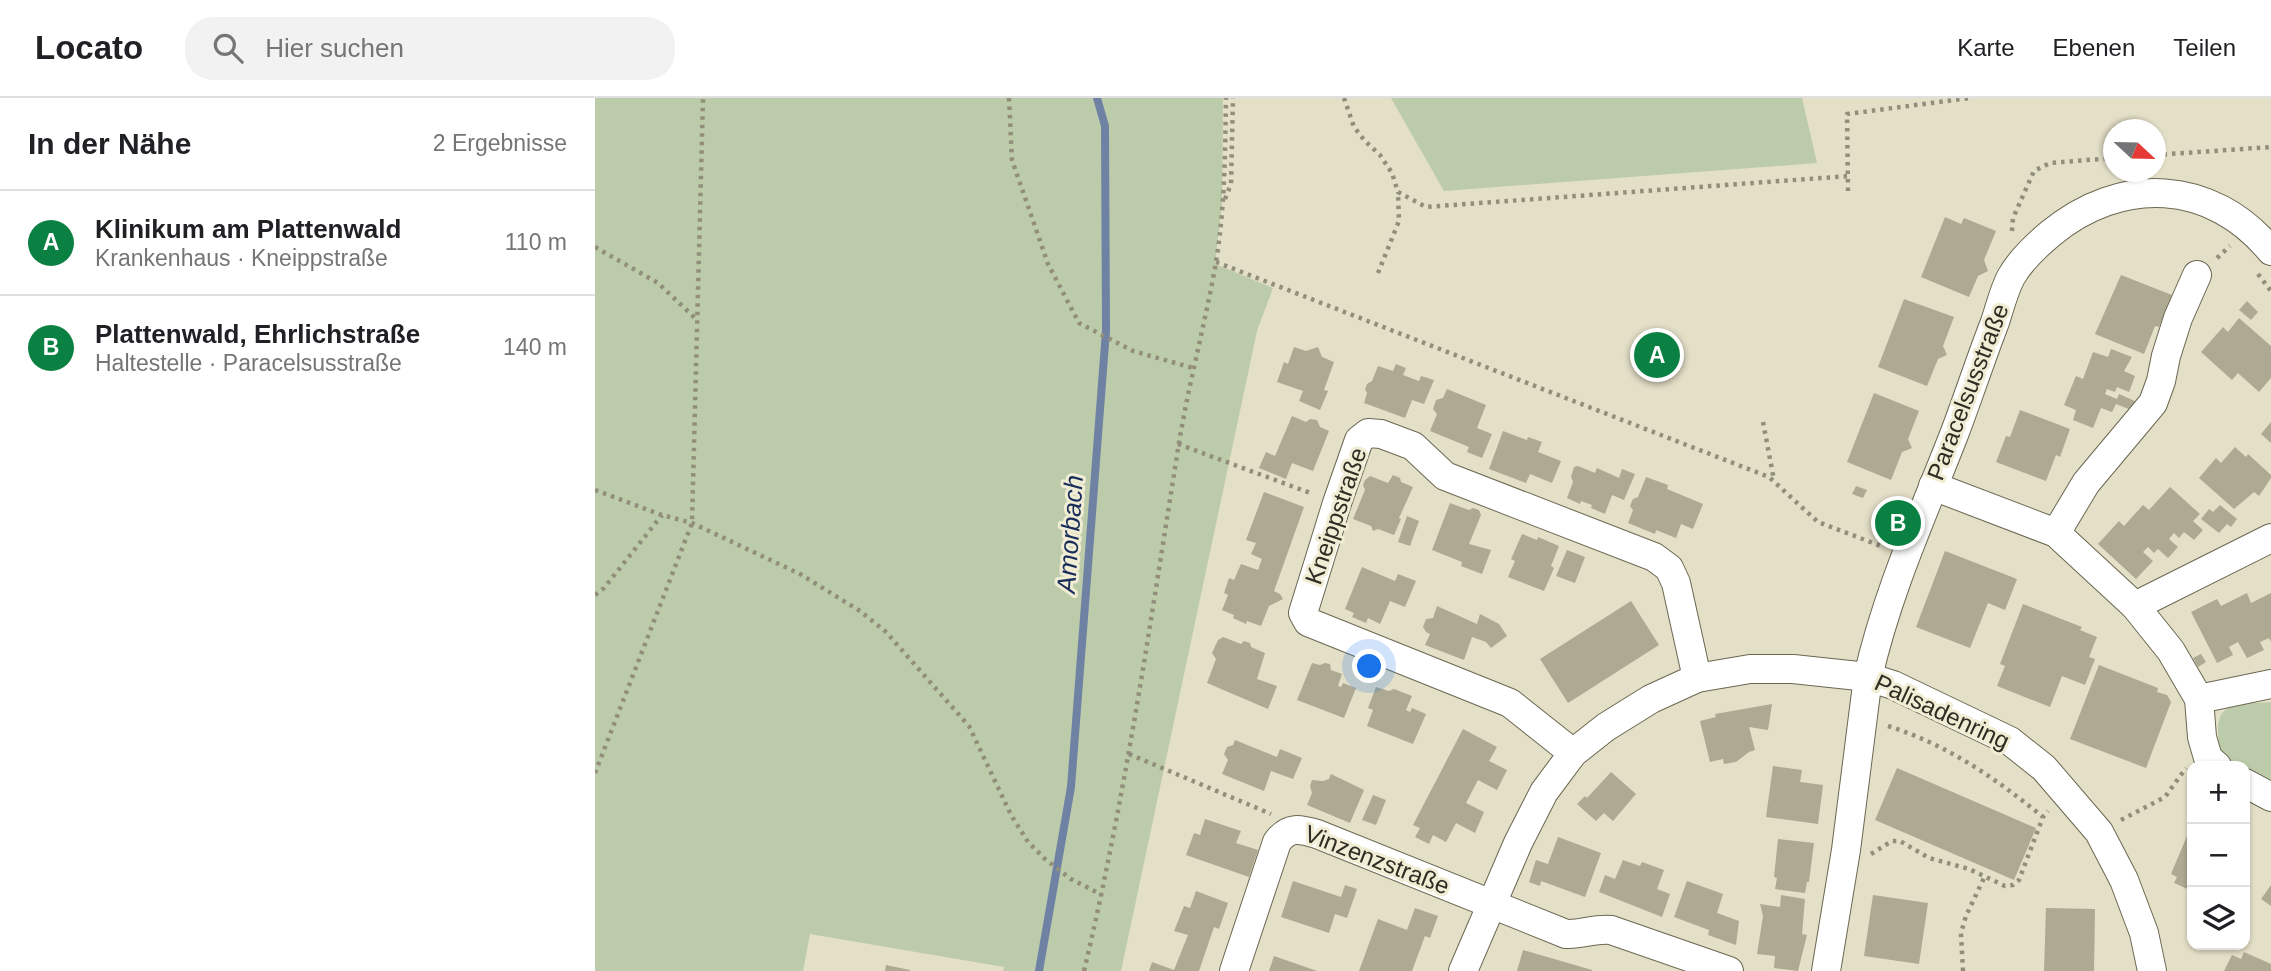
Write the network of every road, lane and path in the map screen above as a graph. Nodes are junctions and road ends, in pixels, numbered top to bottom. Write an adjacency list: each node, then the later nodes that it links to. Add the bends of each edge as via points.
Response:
1 (703, 98): 23 (path)
2 (1009, 98): 24 (path, via 1012,160 1048,264 1079,323 1133,351)
3 (1226, 98): 13 (path)
4 (1233, 98): 13 (path, via 1231,184)
5 (1344, 98): 12 (path, via 1354,127 1380,155)
6 (1970, 98): 10 (path, via 1847,114)
7 (2271, 147): 8 (path)
8 (2166, 154)
9 (2103, 159): 21 (path, via 2050,163 2034,171 2013,218)
10 (1849, 176): 11 (path); 12 (path, via 1443,207 1426,207)
11 (1848, 191)
12 (1398, 192): 19 (path, via 1399,221)
13 (1224, 204): 18 (path)
14 (2219, 240): 16 (path)
15 (595, 247): 23 (path, via 658,283)
16 (2238, 253)
17 (2263, 261): 21 (street, Paracelsusstraße, via 2256,233 2224,210 2168,194 2132,195 2097,203 2067,220 2039,243); 22 (path)
18 (1216, 262): 24 (path); 27 (path)
19 (1378, 273)
20 (2197, 275): 33 (street, via 2178,318 2153,403 2086,483)
21 (2011, 276): 28 (street, Paracelsusstraße)
22 (2271, 291)
23 (696, 319): 32 (path)
24 (1193, 368): 26 (path)
25 (1763, 422): 27 (path)
26 (1178, 444): 30 (path); 44 (path)
27 (1774, 482): 35 (path, via 1818,522)
28 (1933, 486): 33 (street); 35 (street, Paracelsusstraße)
29 (595, 490): 31 (path)
30 (1337, 503): 39 (street, Kneippstraße, via 1359,440 1368,433 1381,434 1413,446 1444,475 1654,557 1669,568 1676,583); 43 (street, Kneippstraße, via 1303,613 1308,622 1510,703)
31 (662, 515): 32 (path); 36 (path)
32 (692, 523): 47 (path); 56 (path, via 800,574 885,631 969,726 1028,842 1045,859)
33 (2056, 533): 37 (street)
34 (2271, 538): 37 (street)
35 (1907, 556): 38 (street, Paracelsusstraße)
36 (595, 595)
37 (2135, 606): 41 (street, via 2171,651)
38 (1868, 677): 39 (street, Palisadenring, via 1750,669); 42 (street, Paracelsusstraße); 49 (street, Palisadenring, via 2010,741)
39 (1697, 678): 43 (street, Palisadenring, via 1651,699)
40 (2271, 684): 41 (street)
41 (2199, 699): 45 (street, via 2202,737)
42 (1864, 718): 51 (path, via 1962,757); 54 (street, Paracelsusstraße)
43 (1573, 753): 57 (street, Palisadenring, via 1544,792)
44 (1129, 754): 52 (path, via 1266,810); 56 (path)
45 (2212, 761)
46 (2187, 768): 53 (path, via 2165,797)
47 (595, 773)
48 (2250, 786): 50 (street)
49 (2065, 792): 51 (path); 53 (street, Palisadenring)
50 (2271, 797)
51 (2043, 817): 55 (path, via 2019,880 2005,886)
52 (1291, 829): 57 (street, Vinzenzstraße, via 1317,834); 59 (street, Vinzenzstraße, via 1277,842)
53 (2099, 832): 64 (street, Palisadenring, via 2124,880 2144,933)
54 (1846, 850): 55 (path, via 1868,855 1900,841 1929,859); 62 (street, Paracelsusstraße)
55 (1984, 877): 63 (path, via 1961,933)
56 (1102, 895): 58 (path)
57 (1490, 904): 60 (street, Palisadenring); 61 (street, Vinzenzstraße, via 1566,934 1611,930)
58 (1084, 971)
59 (1234, 971)
60 (1463, 971)
61 (1729, 971)
62 (1826, 971)
63 (1963, 971)
64 (2152, 971)

